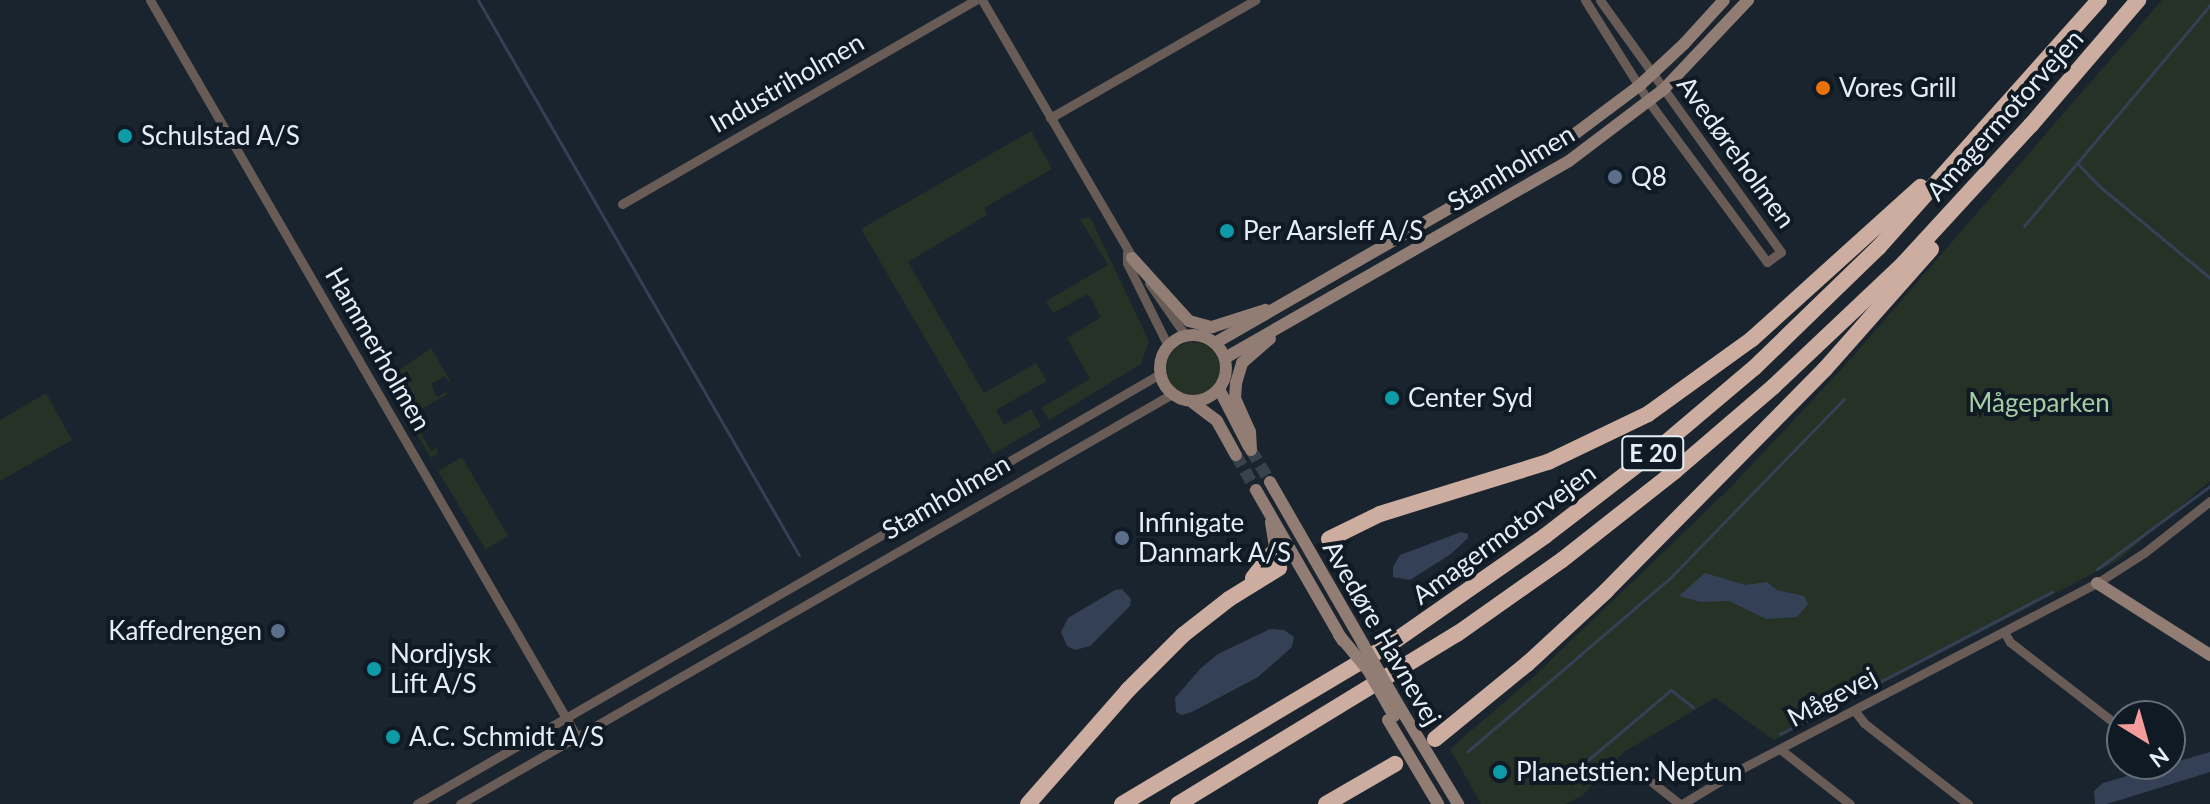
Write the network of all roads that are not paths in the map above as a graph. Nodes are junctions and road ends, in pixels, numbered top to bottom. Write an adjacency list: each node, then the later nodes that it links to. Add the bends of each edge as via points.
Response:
1 (150, 0): 48 (street, Hammerholmen)
2 (975, 0): 18 (street, Industriholmen)
3 (982, 0): 16 (street)
4 (1255, 0): 16 (street)
5 (1585, 0): 13 (street, Avedøreholmen)
6 (1600, 0): 12 (street, Avedøreholmen)
7 (1724, 0): 12 (street, Stamholmen)
8 (1748, 0): 14 (street, Stamholmen)
9 (2099, 0): 11 (highway, Amagermotorvejen / E 20)
10 (2138, 0): 17 (highway, Amagermotorvejen / E 20)
11 (2036, 74): 35 (highway, via 1833,269 1680,393 1616,431 1548,462 1380,514); 57 (highway, Amagermotorvejen / E 20, via 1879,247 1766,357 1617,482 1389,645)
12 (1652, 75): 13 (street, Stamholmen); 14 (street, Avedøreholmen)
13 (1639, 86): 15 (street, Avedøreholmen); 20 (street, Stamholmen, via 1560,145)
14 (1663, 90): 15 (street, Stamholmen); 15 (street, Avedøreholmen, via 1781,252 1767,262)
15 (1649, 102): 21 (street, Stamholmen, via 1569,161)
16 (1050, 118): 19 (street)
17 (2031, 125): 50 (highway, via 1946,233 1728,469 1527,664); 58 (highway, Amagermotorvejen / E 20, via 1903,264 1774,386 1637,502 1444,643)
18 (622, 204)
19 (1130, 254): 20 (street, via 1189,321 1212,327); 22 (street); 24 (street, via 1127,263)
20 (1284, 305): 23 (street, Stamholmen)
21 (1291, 323): 25 (street, Stamholmen); 27 (street, via 1242,363 1235,398 1250,432 1251,450)
22 (1186, 336): 23 (street); 24 (street)
23 (1215, 343): 25 (street)
24 (1168, 346): 26 (street)
25 (1225, 358): 27 (street)
26 (1160, 374): 28 (street); 37 (street, Stamholmen)
27 (1219, 389): 29 (street)
28 (1172, 394): 29 (street); 40 (street, Stamholmen)
29 (1192, 402): 30 (street, via 1217,421)
30 (1236, 455)
31 (1270, 482): 36 (street, Avedøre Havnevej)
32 (1256, 490): 34 (street, Avedøre Havnevej)
33 (2210, 501): 41 (street, Mågevej)
34 (1270, 515): 38 (street, Avedøre Havnevej); 39 (street)
35 (1329, 539): 36 (street)
36 (1309, 550): 38 (street); 42 (street, Avedøre Havnevej)
37 (859, 551): 40 (street, Stamholmen); 48 (street, Stamholmen)
38 (1297, 562): 39 (street); 42 (street, Avedøre Havnevej)
39 (1278, 563): 56 (highway, via 1183,635)
40 (868, 568): 49 (street, Stamholmen)
41 (2097, 583): 43 (street, Mågevej); 44 (street)
42 (1346, 630): 46 (street, Avedøre Havnevej, bridge); 46 (street, Avedøre Havnevej, bridge, via 1369,654)
43 (2004, 632): 45 (street, Mågevej); 47 (street)
44 (2210, 655)
45 (1854, 710): 51 (street, Mågevej); 64 (street)
46 (1395, 716): 50 (street, Avedøre Havnevej); 52 (street, Avedøre Havnevej)
47 (2106, 717)
48 (567, 719): 49 (street); 54 (street, Stamholmen)
49 (577, 737): 55 (street, Stamholmen)
50 (1426, 743): 52 (street); 61 (street, Avedøre Havnevej)
51 (1780, 749): 62 (street, Mågevej); 63 (street)
52 (1402, 760): 59 (highway); 60 (street, Avedøre Havnevej)
53 (1653, 783): 62 (street)
54 (417, 804)
55 (460, 804)
56 (1028, 804)
57 (1122, 804)
58 (1178, 804)
59 (1326, 804)
60 (1438, 804)
61 (1458, 804)
62 (1681, 804)
63 (1850, 804)
64 (1968, 804)

